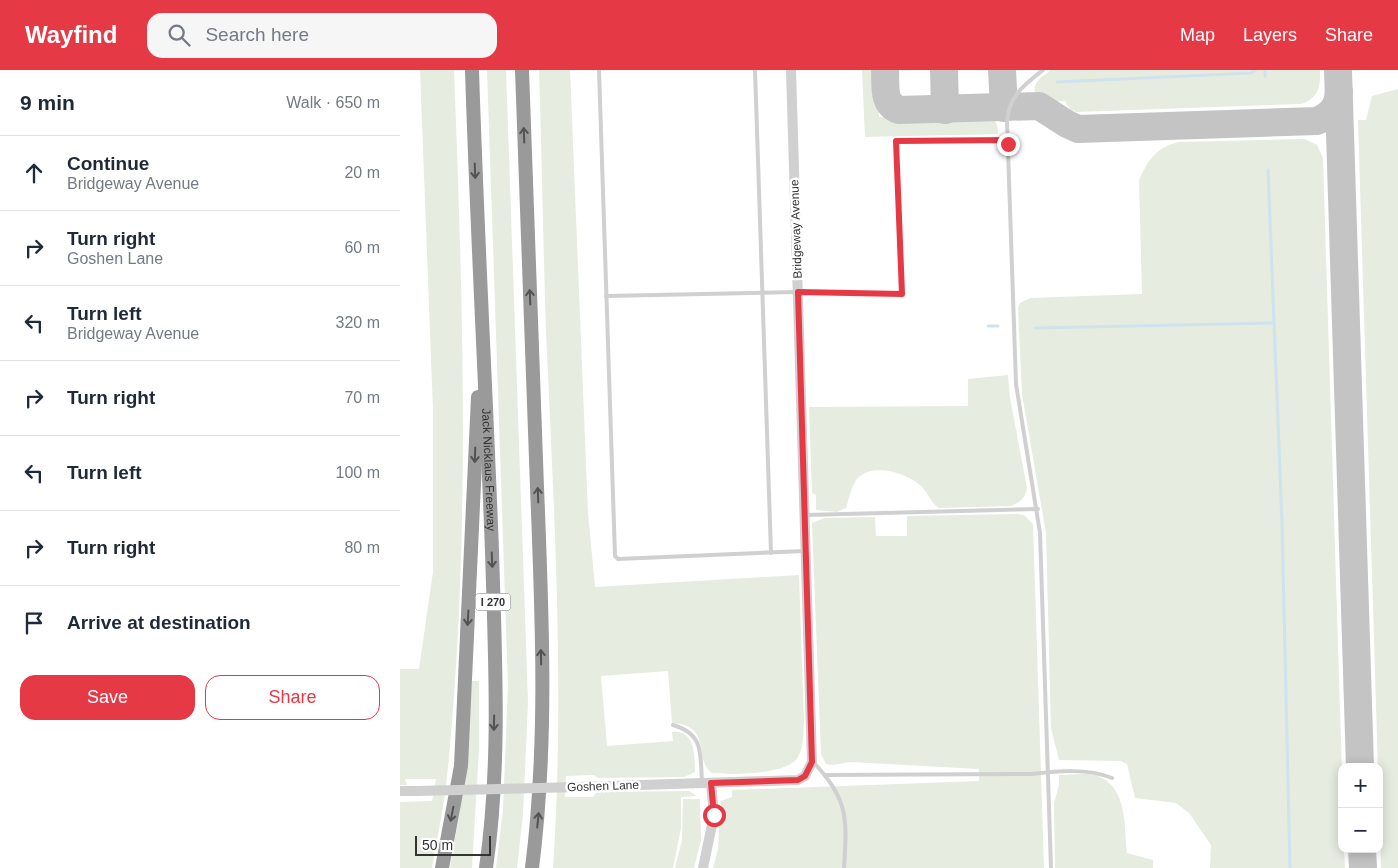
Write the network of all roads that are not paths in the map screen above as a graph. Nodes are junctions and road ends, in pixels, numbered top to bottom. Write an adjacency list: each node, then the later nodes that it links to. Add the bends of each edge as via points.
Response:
1 (472, 70): 11 (highway, Jack Nicklaus Freeway / I 270, one-way to 11)
2 (522, 70): 26 (highway, one-way to 2, via 541,788 540,550)
3 (599, 70): 10 (lane)
4 (755, 70): 9 (lane)
5 (791, 70): 8 (street, Bridgeway Avenue)
6 (1043, 70): 7 (lane, via 1023,86 1008,108)
7 (1008, 140): 8 (lane, via 896,141 902,294); 12 (lane, via 1016,384)
8 (798, 292): 9 (lane); 13 (street, Bridgeway Avenue)
9 (764, 293): 10 (lane); 15 (lane)
10 (606, 296): 15 (lane, via 615,556)
11 (482, 337): 24 (highway, one-way to 24, via 461,766); 25 (highway, Jack Nicklaus Freeway / I 270, one-way to 25, via 495,658 493,789)
12 (1038, 509): 13 (lane); 18 (lane)
13 (806, 515): 14 (street, Bridgeway Avenue)
14 (807, 551): 15 (lane); 17 (street, Bridgeway Avenue)
15 (771, 553)
16 (673, 726): 22 (lane, via 688,729 696,738)
17 (812, 762): 19 (lane); 20 (street, Bridgeway Avenue)
18 (1048, 772): 19 (lane); 21 (lane, via 1098,772); 29 (lane)
19 (825, 775): 28 (lane, via 842,801 846,826)
20 (805, 776): 22 (street, Goshen Lane, via 789,781)
21 (1112, 778)
22 (706, 783): 23 (street, Goshen Lane, bridge); 27 (street, via 714,815)
23 (400, 791)
24 (442, 868)
25 (486, 868)
26 (532, 868)
27 (703, 868)
28 (844, 868)
29 (1051, 868)

